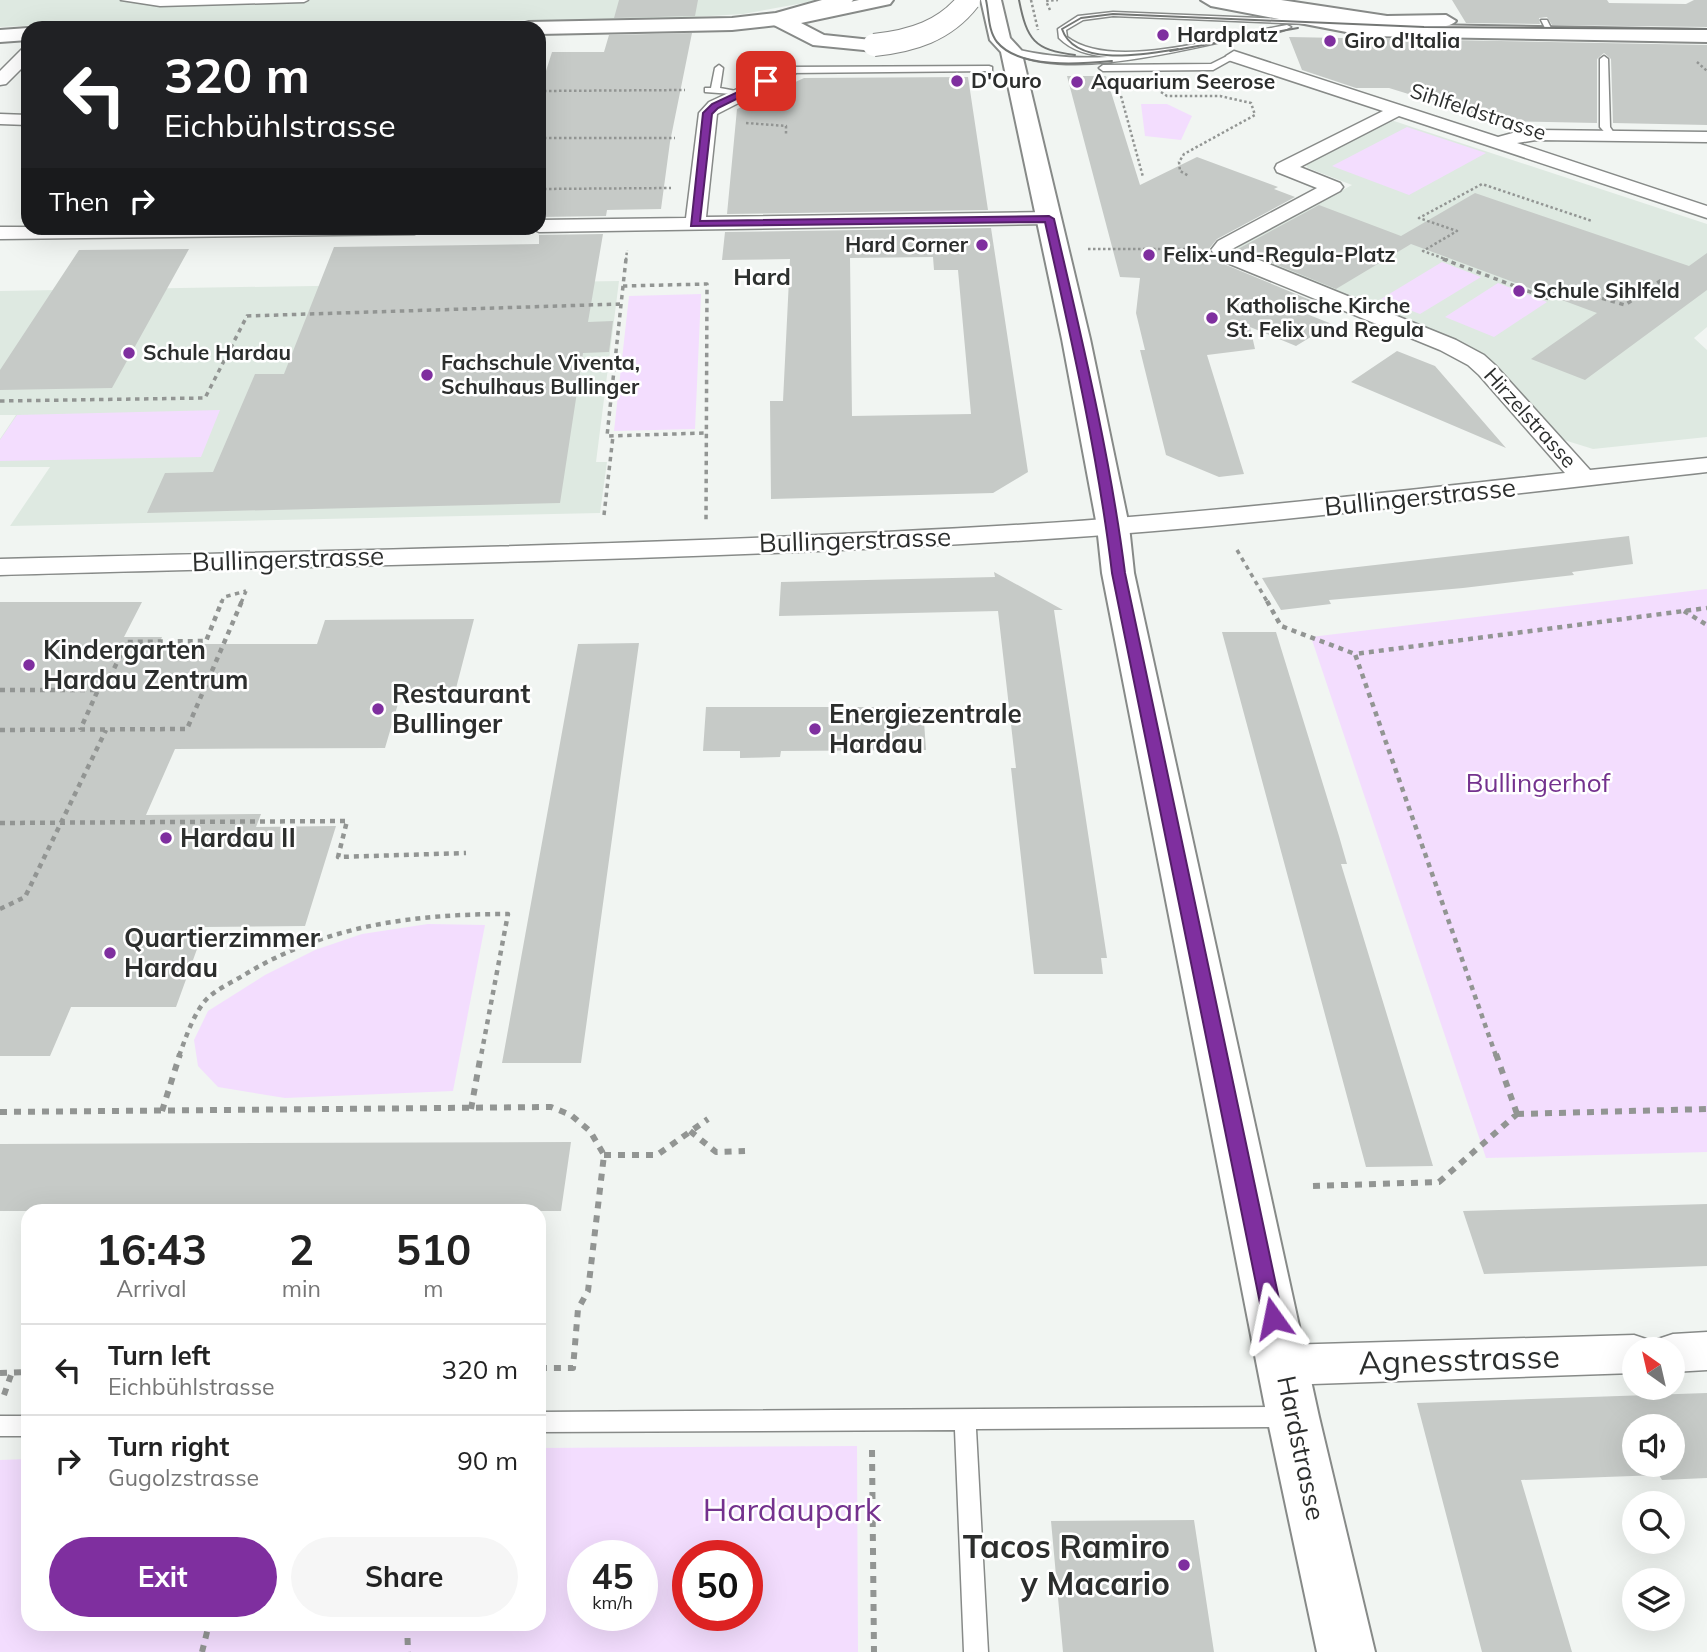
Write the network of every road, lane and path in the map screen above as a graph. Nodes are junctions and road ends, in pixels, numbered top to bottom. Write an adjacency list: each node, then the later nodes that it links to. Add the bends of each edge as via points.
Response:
1 (125, 0): 2 (lane, via 160,4)
2 (304, 0)
3 (843, 0): 14 (main road)
4 (883, 0): 14 (main road, via 811,17)
5 (968, 0): 14 (main road, bridge, via 956,16 935,30 905,41 874,45 820,41)
6 (991, 0): 25 (main road)
7 (1008, 0): 25 (main road)
8 (1031, 0): 23 (path)
9 (1058, 0): 13 (path, via 1046,1)
10 (1211, 0): 15 (main road)
11 (1244, 0): 17 (main road, via 1387,22)
12 (1290, 0): 17 (main road)
13 (1050, 10)
14 (777, 19): 18 (main road)
15 (1328, 24): 17 (lane); 19 (main road, via 1380,31); 27 (lane, via 1280,28); 27 (lane, via 1113,14 1074,20 1062,29 1063,38 1075,47)
16 (1707, 24): 19 (main road)
17 (1443, 25): 19 (main road)
18 (546, 28)
19 (1548, 28): 20 (lane); 24 (main road)
20 (1707, 31)
21 (21, 34): 22 (main road)
22 (0, 36)
23 (1040, 36)
24 (1707, 36)
25 (1010, 45): 27 (lane, via 1049,61); 57 (main road, Hardstrasse)
26 (1234, 55): 33 (lane, via 1213,67); 42 (street, Sihlfeldstrasse)
27 (1126, 56)
28 (1604, 59): 47 (lane, via 1605,127)
29 (21, 60): 36 (street)
30 (1696, 61): 35 (path)
31 (719, 68): 37 (lane)
32 (989, 69): 34 (lane)
33 (1045, 69)
34 (789, 70): 40 (street)
35 (1707, 71)
36 (0, 80)
37 (711, 90): 38 (path); 40 (lane)
38 (546, 91)
39 (1161, 92): 52 (path, via 1167,96 1220,96 1251,103 1255,111 1184,154 1180,172)
40 (743, 93): 50 (street, via 710,110)
41 (1121, 96): 53 (path)
42 (1398, 110): 51 (street, Sihlfeldstrasse); 73 (street, Hirzelstrasse, via 1284,168 1333,187 1221,250 1476,360)
43 (0, 119): 44 (street)
44 (21, 120)
45 (733, 123): 46 (path, via 774,123 786,126)
46 (786, 134)
47 (1611, 136): 48 (street); 51 (street, via 1520,135)
48 (1707, 137)
49 (546, 138): 50 (path)
50 (704, 138): 54 (street)
51 (1500, 143): 56 (street, Sihlfeldstrasse)
52 (1189, 176)
53 (1143, 177)
54 (698, 188): 55 (path); 59 (street)
55 (546, 189)
56 (1707, 212)
57 (1049, 219): 59 (street); 76 (main road, Hardstrasse)
58 (1592, 221): 66 (path, via 1482,184 1419,218 1457,231 1423,251 1549,299 1566,288 1625,305)
59 (695, 224): 60 (street)
60 (546, 226)
61 (0, 233): 62 (street)
62 (21, 233)
63 (628, 244): 67 (path)
64 (1202, 248): 65 (path)
65 (1087, 250)
66 (1663, 279)
67 (623, 286): 68 (path); 70 (path, via 707,284)
68 (620, 304): 69 (path, via 247,316 205,398); 71 (path, via 607,436)
69 (0, 401)
70 (707, 433): 71 (path); 75 (path)
71 (613, 436): 74 (path)
72 (1707, 465): 73 (street, Bullingerstrasse)
73 (1584, 478): 76 (street, Bullingerstrasse)
74 (604, 515)
75 (706, 523)
76 (1113, 526): 78 (street, Bullingerstrasse, via 740,544); 107 (main road, Hardstrasse, via 1118,573)
77 (1237, 550): 84 (path, via 1281,626)
78 (0, 567)
79 (251, 580): 80 (path)
80 (246, 591): 86 (path, via 224,597 206,641 127,642 109,679 103,679); 89 (path, via 187,729)
81 (1707, 608): 82 (path)
82 (1684, 611): 83 (path); 84 (path)
83 (1707, 625)
84 (1356, 654): 98 (path)
85 (0, 690): 86 (path)
86 (98, 690): 88 (path)
87 (0, 730): 88 (path)
88 (80, 730): 89 (path)
89 (106, 730): 91 (path)
90 (0, 823): 91 (path)
91 (61, 823): 92 (path, via 347,821 338,857); 93 (path, via 25,897)
92 (466, 853)
93 (0, 909)
94 (1707, 1108): 98 (path)
95 (471, 1109): 96 (path); 96 (path, via 508,914 452,913 378,921 321,938 255,967 205,1000 186,1037); 102 (path, via 551,1107 571,1115 590,1132)
96 (162, 1111): 97 (path)
97 (0, 1112)
98 (1517, 1114): 103 (path, via 1439,1182)
99 (708, 1119): 100 (path)
100 (690, 1131): 101 (path, via 716,1152); 102 (path, via 657,1155)
101 (746, 1151)
102 (604, 1155): 108 (path, via 587,1291 578,1309 573,1368)
103 (1313, 1186)
104 (1707, 1351): 105 (street)
105 (1685, 1352)
106 (1622, 1354): 107 (street, Agnesstrasse)
107 (1283, 1365): 113 (main road, Hardstrasse)
108 (546, 1368)
109 (21, 1372): 111 (path)
110 (0, 1373): 111 (path)
111 (12, 1373): 112 (path)
112 (0, 1407)
113 (1293, 1417): 114 (lane); 125 (main road, Hardstrasse)
114 (965, 1419): 115 (lane); 124 (lane)
115 (872, 1420): 116 (lane); 123 (path)
116 (546, 1423)
117 (0, 1426): 118 (lane)
118 (21, 1426)
119 (207, 1631): 121 (path)
120 (407, 1631): 122 (path)
121 (202, 1652)
122 (408, 1652)
123 (874, 1652)
124 (976, 1652)
125 (1346, 1652)

